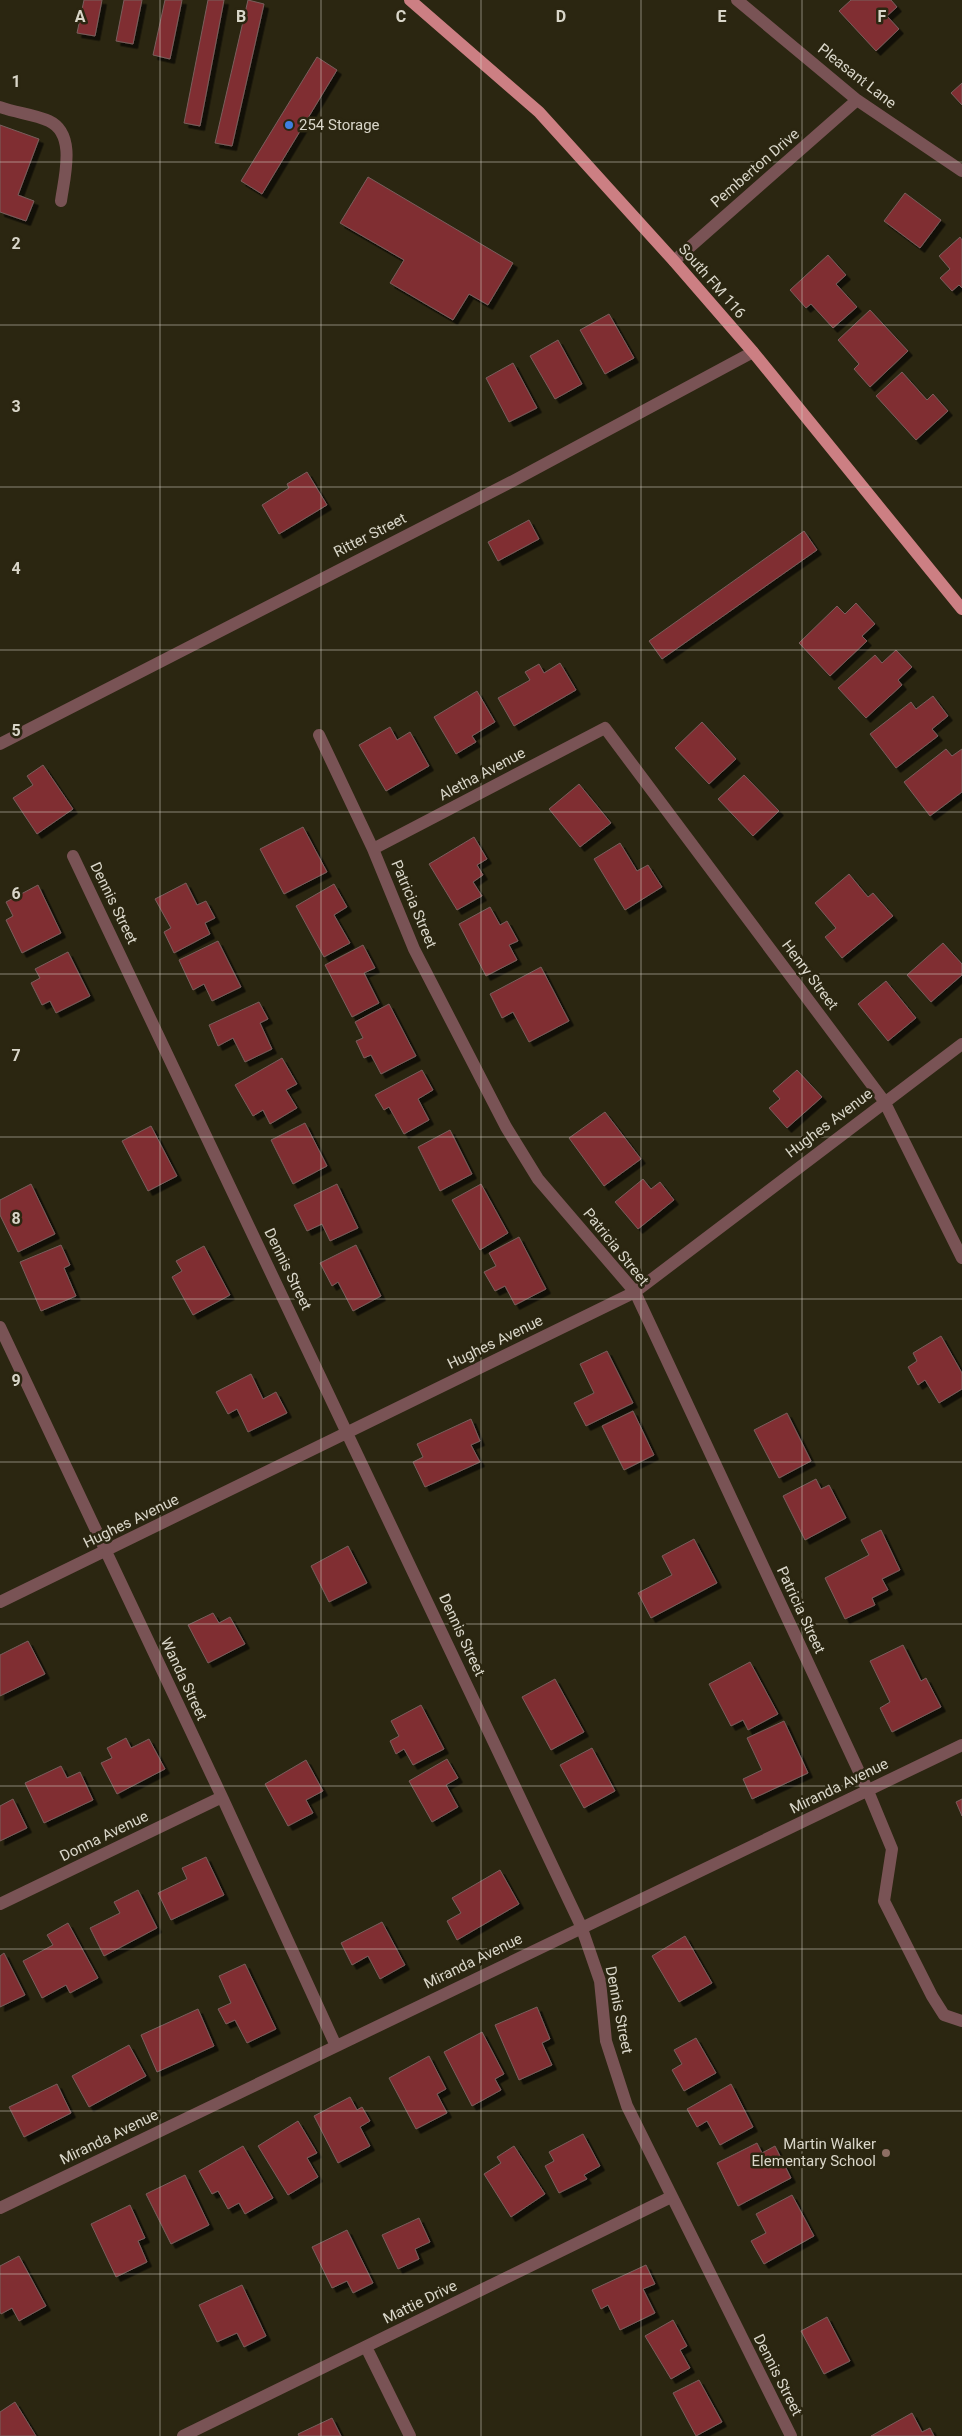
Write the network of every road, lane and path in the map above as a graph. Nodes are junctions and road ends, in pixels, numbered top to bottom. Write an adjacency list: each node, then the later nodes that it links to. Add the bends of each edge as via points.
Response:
1 (410, 0): 7 (main road, South FM 116, via 539,112)
2 (737, 0): 3 (street, Pleasant Lane)
3 (857, 100): 5 (street, Pleasant Lane); 7 (street, Pemberton Drive)
4 (0, 107): 6 (street, via 50,121 59,128 67,158)
5 (962, 171)
6 (61, 201)
7 (674, 261): 8 (main road, South FM 116)
8 (753, 352): 9 (main road, South FM 116); 12 (street, Ritter Street, via 513,481)
9 (962, 609)
10 (605, 728): 13 (street, Aletha Avenue); 16 (street, Henry Street)
11 (318, 735): 13 (street, Patricia Street)
12 (0, 744)
13 (374, 849): 18 (street, Patricia Street, via 414,948 506,1127 538,1179)
14 (73, 856): 20 (street, Dennis Street)
15 (962, 1044): 16 (street, Hughes Avenue)
16 (884, 1101): 17 (street, Henry Street); 18 (street, Hughes Avenue)
17 (962, 1258)
18 (635, 1292): 20 (street, Hughes Avenue); 24 (street, Patricia Street)
19 (0, 1327): 21 (street, Wanda Street)
20 (348, 1433): 21 (street, Hughes Avenue); 27 (street, Dennis Street)
21 (106, 1551): 22 (street, Hughes Avenue); 25 (street, Wanda Street)
22 (0, 1602)
23 (962, 1745): 24 (street, Miranda Avenue)
24 (868, 1791): 27 (street, Miranda Avenue); 28 (street, Patricia Street, via 892,1849 884,1901 944,2015)
25 (222, 1798): 26 (street, Donna Avenue); 29 (street, Wanda Street)
26 (0, 1904)
27 (581, 1926): 29 (street, Miranda Avenue); 30 (street, Dennis Street, via 600,1981 606,2041 627,2106)
28 (962, 2021)
29 (336, 2046): 31 (street, Miranda Avenue)
30 (671, 2196): 32 (street, Mattie Drive); 35 (street, Dennis Street)
31 (0, 2208)
32 (366, 2347): 33 (street, Mattie Drive); 34 (street)
33 (183, 2436)
34 (410, 2436)
35 (791, 2436)

